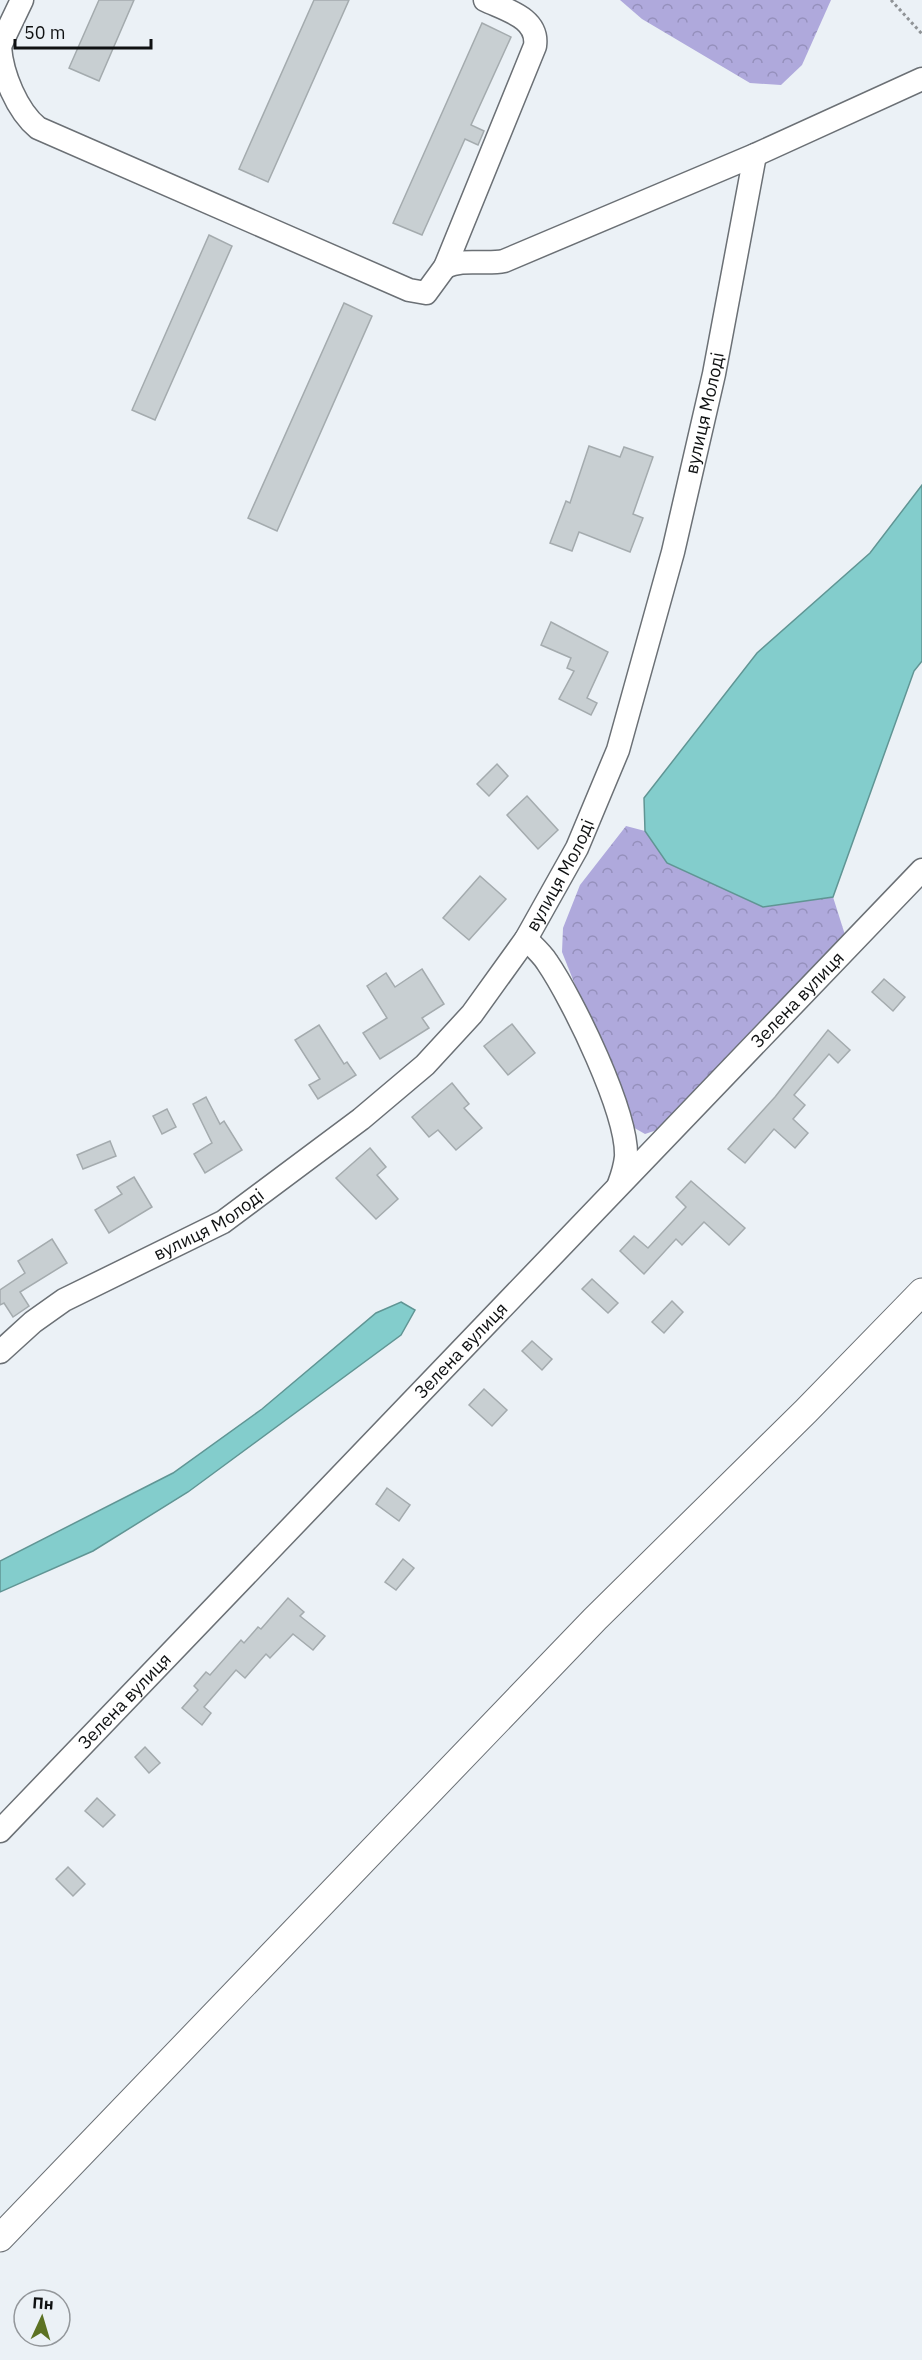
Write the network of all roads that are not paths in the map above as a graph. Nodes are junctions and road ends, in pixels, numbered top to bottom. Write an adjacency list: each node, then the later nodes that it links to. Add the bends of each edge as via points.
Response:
1 (22, 0): 3 (street)
2 (485, 0): 6 (street, via 527,21 536,37 535,46)
3 (0, 46): 6 (street, via 2,65 21,108 38,128 409,290 426,293)
4 (922, 79): 5 (street)
5 (755, 155): 6 (street, via 504,261 487,265 461,262); 8 (street, вулиця Молоді, via 714,374 672,552 618,750 576,848)
6 (446, 267)
7 (922, 870): 9 (street, Зелена вулиця)
8 (526, 939): 9 (street, via 563,986 603,1072 624,1139 626,1156); 11 (street, вулиця Молоді, via 472,1014 425,1065 360,1119 223,1222 64,1300)
9 (619, 1186): 12 (street, Зелена вулиця)
10 (922, 1292): 13 (street, via 595,1619)
11 (0, 1352)
12 (0, 1831)
13 (0, 2238)

